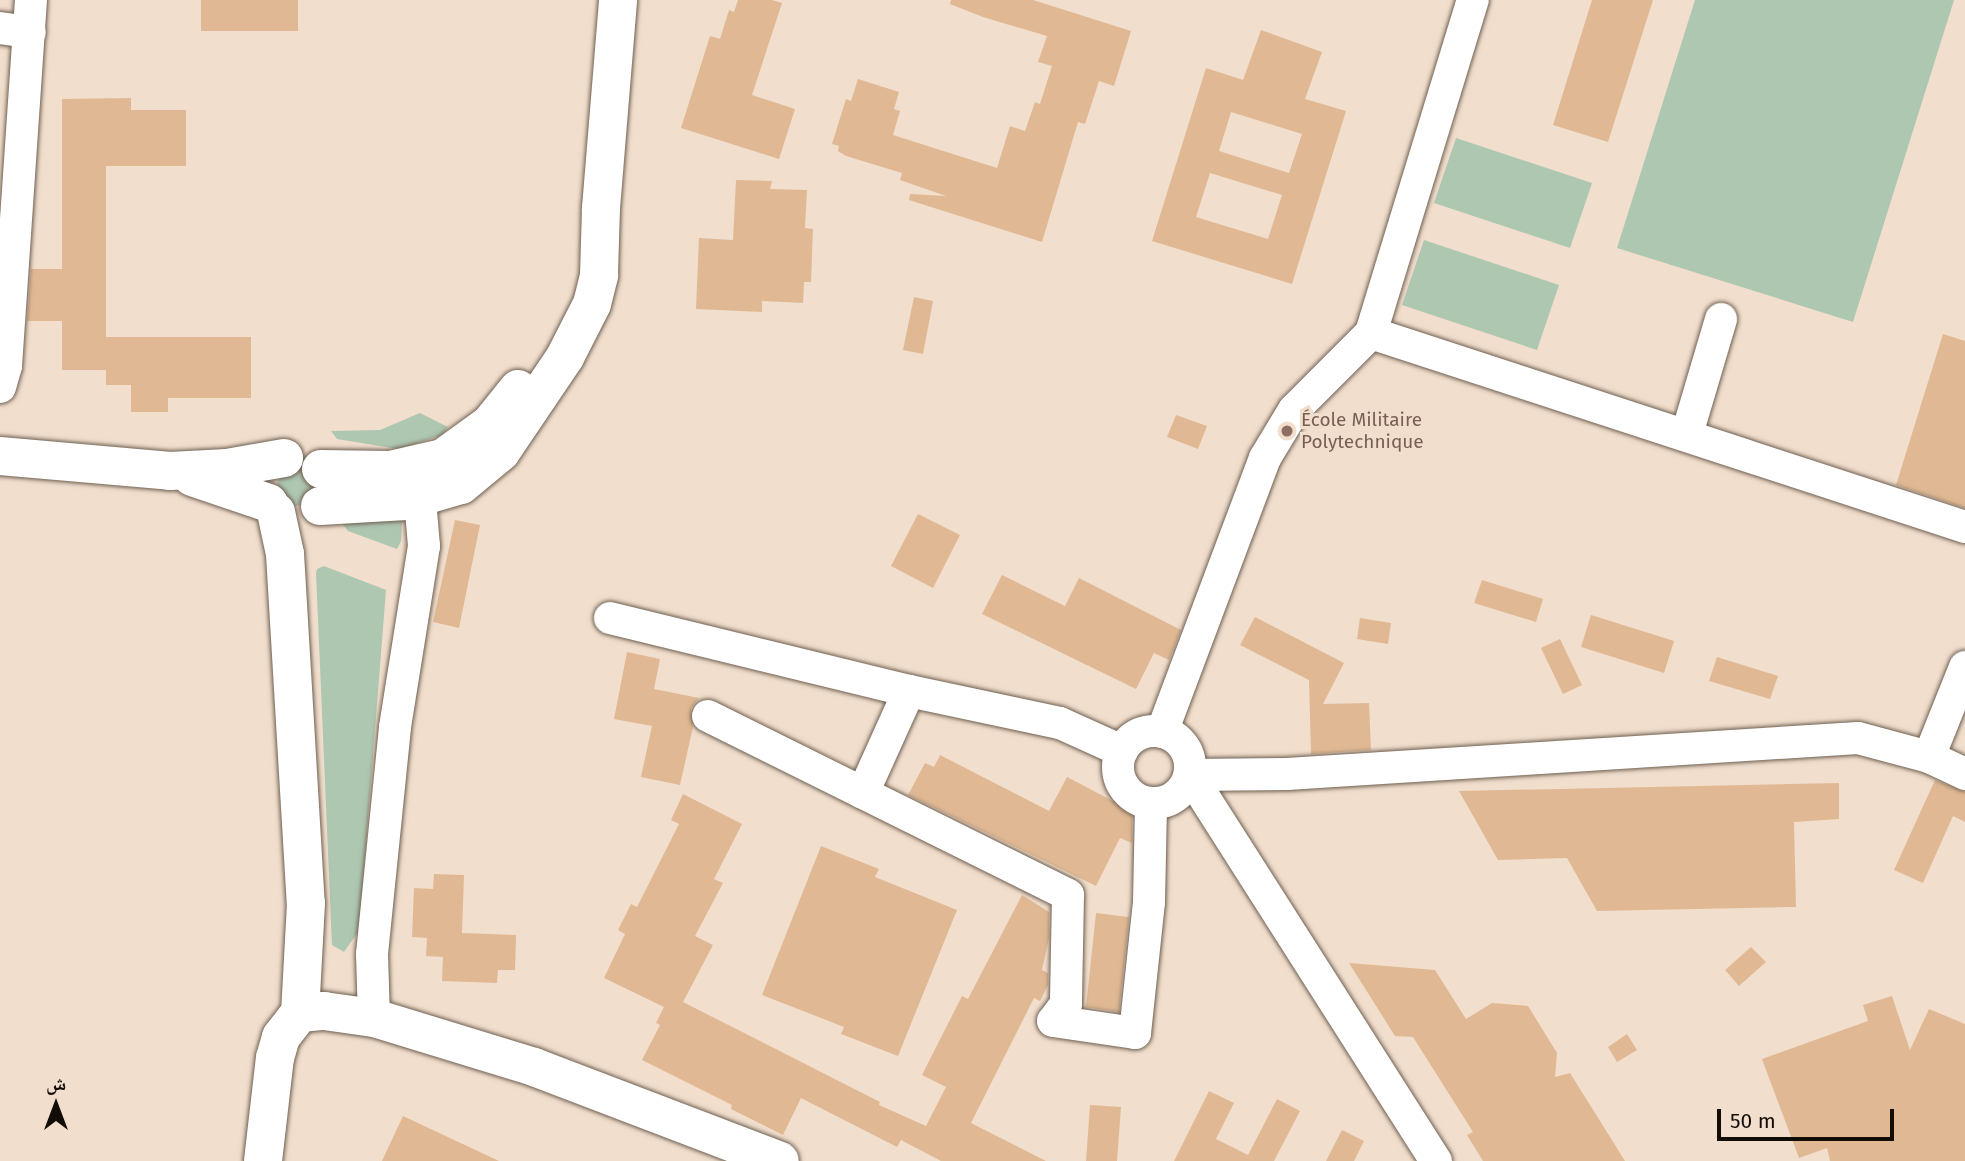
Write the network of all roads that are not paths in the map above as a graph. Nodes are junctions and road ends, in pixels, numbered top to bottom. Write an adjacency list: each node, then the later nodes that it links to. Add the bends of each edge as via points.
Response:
1 (31, 0): 4 (street)
2 (618, 0): 5 (main road)
3 (1473, 0): 7 (street)
4 (15, 30): 8 (street, via 6,366)
5 (601, 208): 12 (main road, via 589,235 575,299 562,327 490,424 443,458 416,467); 14 (main road, via 601,250 592,304 565,357 501,452 461,485)
6 (1721, 319): 9 (street)
7 (1371, 334): 9 (street); 21 (street, via 1294,410 1265,458)
8 (0, 387)
9 (1687, 434): 16 (street)
10 (0, 456): 13 (main road)
11 (284, 458): 12 (main road, via 304,457); 13 (main road, via 237,467); 15 (main road, via 265,482)
12 (321, 469): 15 (main road, via 327,488)
13 (170, 471): 15 (main road)
14 (420, 499): 15 (main road); 29 (street, via 424,546 394,727 372,954)
15 (292, 510): 28 (main road, via 285,554 306,903)
16 (1965, 527)
17 (610, 618): 19 (street)
18 (1965, 667): 23 (street)
19 (909, 691): 22 (street, via 1060,723); 26 (street)
20 (708, 716): 26 (street)
21 (1162, 732): 22 (street, via 1139,735); 25 (street, via 1185,748)
22 (1122, 751): 27 (street, via 1123,785 1139,800)
23 (1929, 757): 24 (street); 25 (street, via 1858,738 1287,774)
24 (1965, 774)
25 (1190, 775): 27 (street, via 1173,798); 32 (street)
26 (863, 793): 27 (street, via 1068,895 1066,1004 1053,1021 1135,1033 1149,902)
27 (1151, 803)
28 (300, 1013): 29 (main road, via 324,1011); 30 (main road, via 281,1037 275,1058)
29 (374, 1018): 31 (main road, via 534,1067)
30 (263, 1161)
31 (780, 1161)
32 (1436, 1161)

